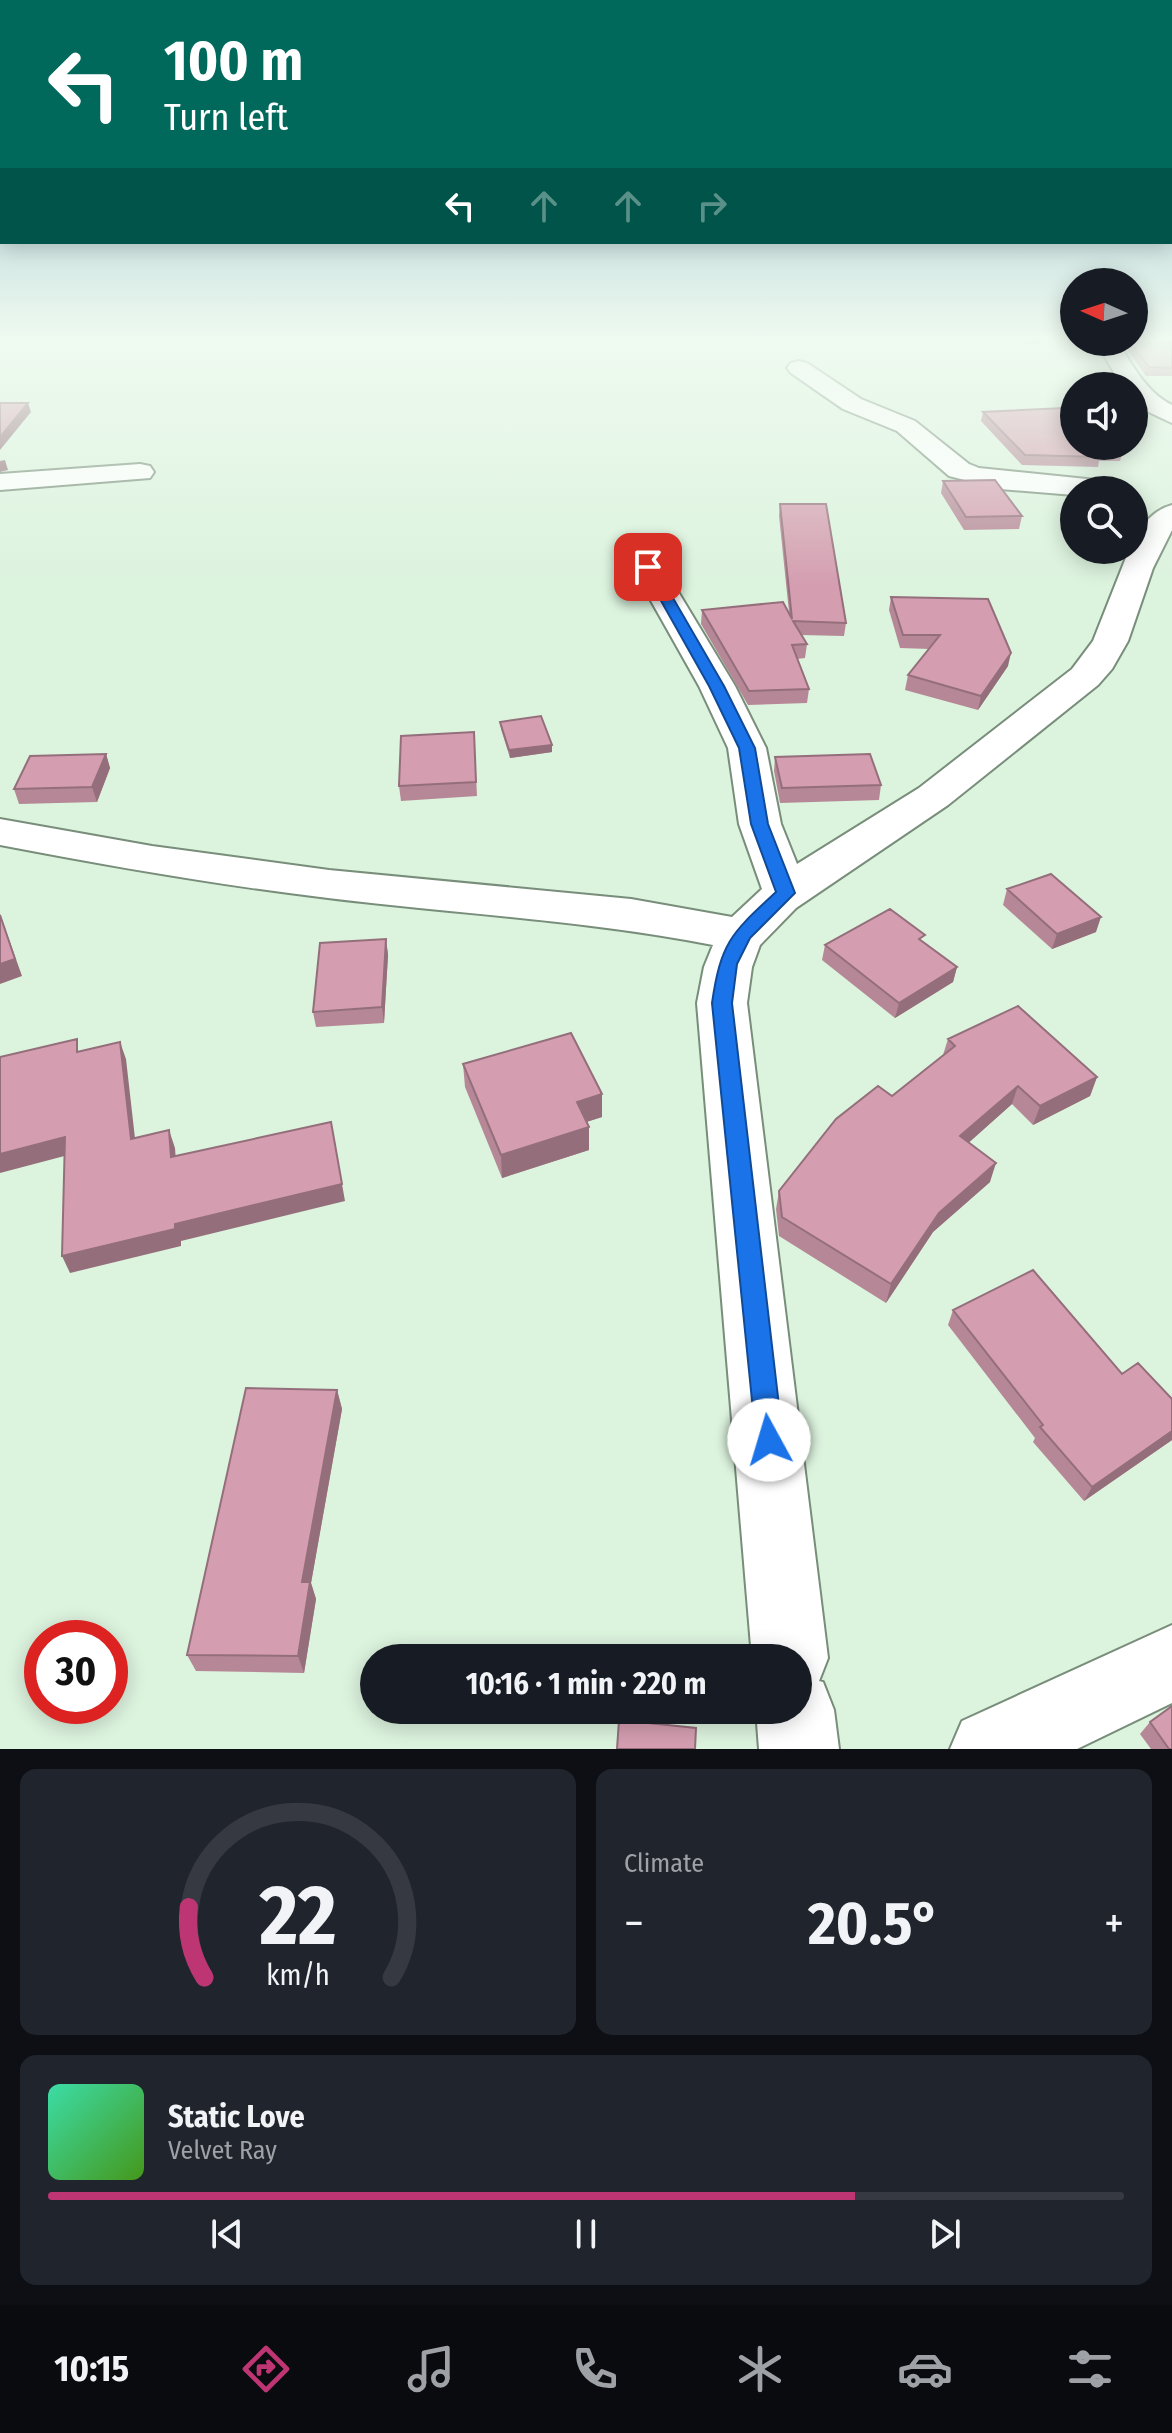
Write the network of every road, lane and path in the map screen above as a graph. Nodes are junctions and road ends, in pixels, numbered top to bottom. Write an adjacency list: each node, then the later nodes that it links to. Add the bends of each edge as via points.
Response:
1 (893, 421): 4 (street, via 971,475)
2 (140, 472): 3 (street)
3 (0, 482)
4 (1060, 486)
5 (1156, 500): 8 (street, via 1165,518 1141,556 1102,656 1089,674 959,778)
6 (648, 567): 8 (street, via 747,748 760,824)
7 (0, 832): 9 (street, via 152,860 329,884 631,914)
8 (786, 893): 9 (street)
9 (742, 935): 10 (street, via 727,964 722,1003)
10 (789, 1644)
11 (1172, 1663): 14 (street)
12 (796, 1724): 13 (street)
13 (799, 1749)
14 (990, 1749)

